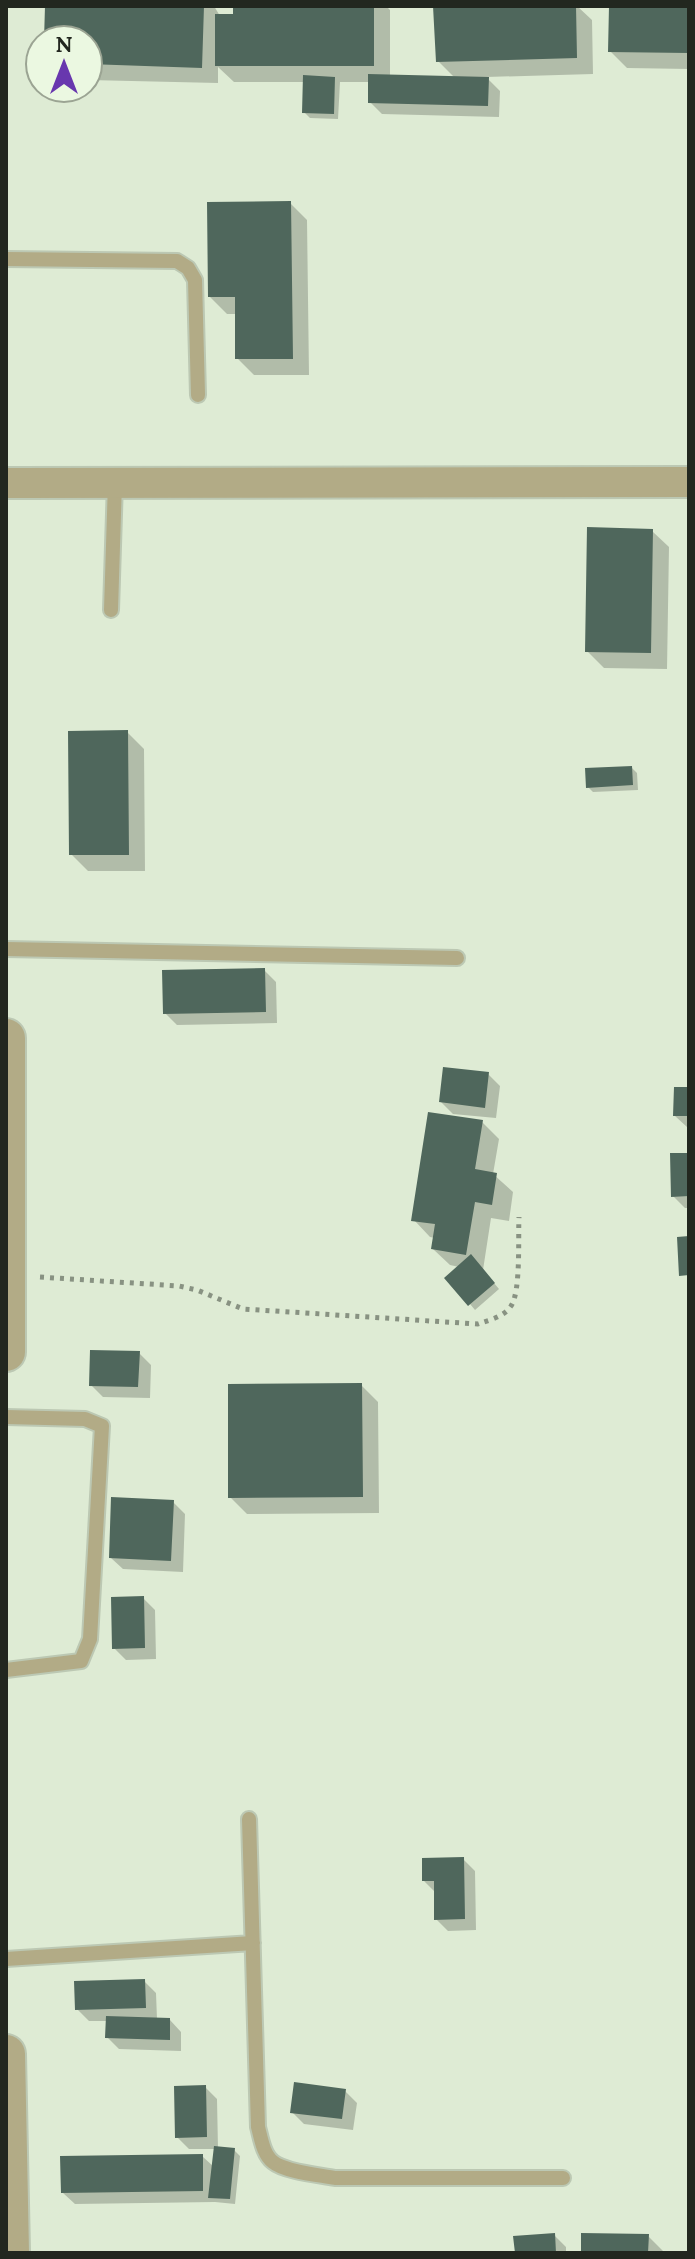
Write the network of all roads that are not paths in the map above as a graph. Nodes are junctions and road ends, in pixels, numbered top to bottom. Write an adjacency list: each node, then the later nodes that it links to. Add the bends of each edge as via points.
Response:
1 (6, 259): 2 (lane, via 177,261 188,268 195,280)
2 (198, 395)
3 (115, 482): 4 (street); 5 (street); 6 (lane)
4 (689, 482)
5 (6, 483)
6 (111, 610)
7 (6, 949): 8 (lane)
8 (457, 958)
9 (6, 1038): 10 (street)
10 (7, 1275): 11 (street)
11 (6, 1352)
12 (6, 1417): 13 (lane, via 85,1419 102,1426 90,1639 81,1661)
13 (6, 1670)
14 (249, 1819): 15 (lane)
15 (253, 1943): 16 (lane); 19 (lane, via 258,2127 274,2163 335,2178)
16 (6, 1959)
17 (6, 2054): 18 (street)
18 (7, 2106): 20 (street)
19 (563, 2178)
20 (10, 2253)

